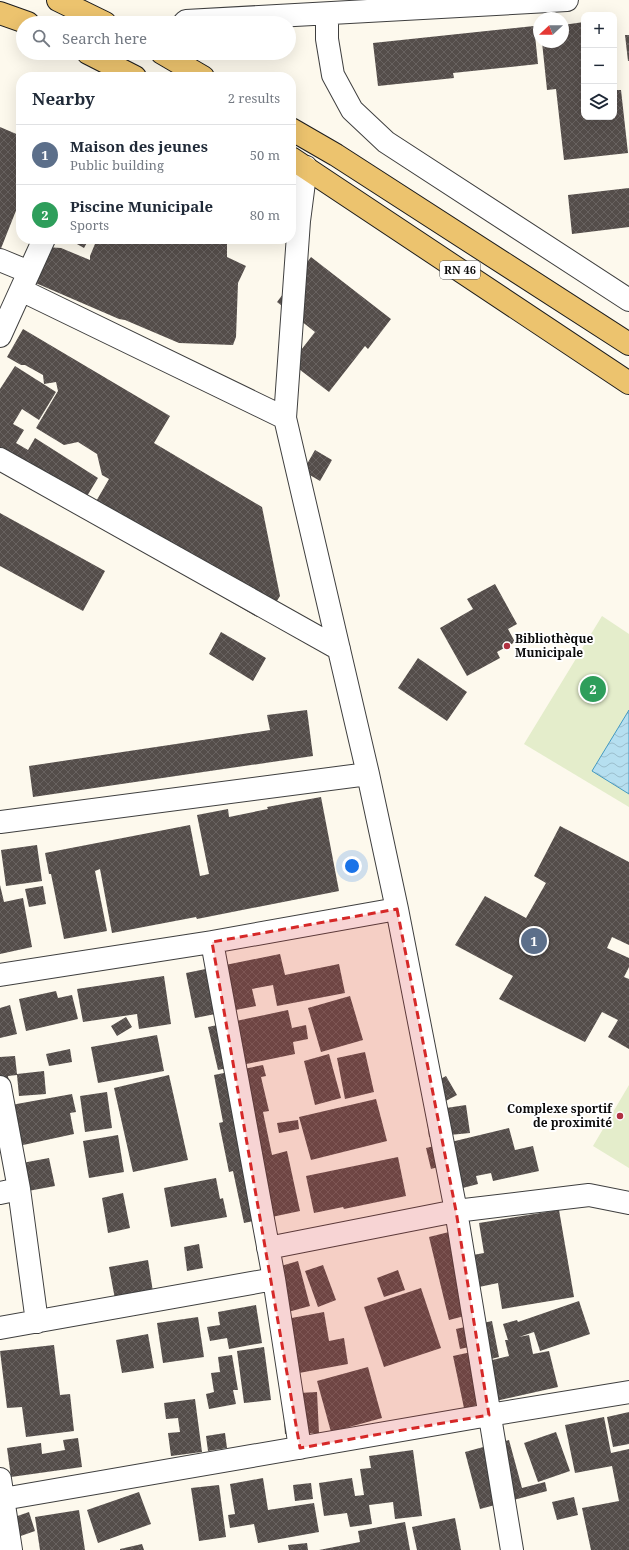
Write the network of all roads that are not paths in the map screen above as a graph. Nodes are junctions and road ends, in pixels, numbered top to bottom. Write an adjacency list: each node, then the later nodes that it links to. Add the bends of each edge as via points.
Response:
1 (58, 0): 5 (main road)
2 (567, 0): 4 (street)
3 (0, 13): 7 (main road)
4 (327, 14): 6 (street); 17 (street, via 327,39 333,75 352,110 386,142)
5 (91, 16)
6 (287, 16)
7 (16, 19)
8 (100, 60): 10 (main road)
9 (174, 60): 11 (main road)
10 (121, 72)
11 (194, 72)
12 (296, 132): 19 (main road, RN 46)
13 (298, 162): 20 (main road, RN 46); 21 (street, via 298,221)
14 (42, 244): 16 (street)
15 (0, 260): 16 (street)
16 (25, 281): 18 (street); 21 (street)
17 (629, 300)
18 (0, 336)
19 (629, 344)
20 (629, 383)
21 (285, 418): 23 (street)
22 (0, 459): 23 (street)
23 (339, 649): 24 (street)
24 (368, 774): 25 (street); 26 (street)
25 (0, 822)
26 (397, 909): 27 (street); 32 (street)
27 (212, 942): 28 (street); 33 (street)
28 (0, 975)
29 (0, 1087): 30 (street)
30 (10, 1191): 35 (street)
31 (629, 1203): 32 (street, via 589,1195)
32 (456, 1211): 33 (street); 38 (street)
33 (268, 1248): 34 (street)
34 (274, 1279): 35 (street); 39 (street)
35 (37, 1322): 36 (street)
36 (0, 1328)
37 (629, 1392): 38 (street)
38 (489, 1415): 39 (street); 42 (street)
39 (300, 1448): 40 (street)
40 (2, 1489): 41 (street)
41 (11, 1550)
42 (512, 1550)

